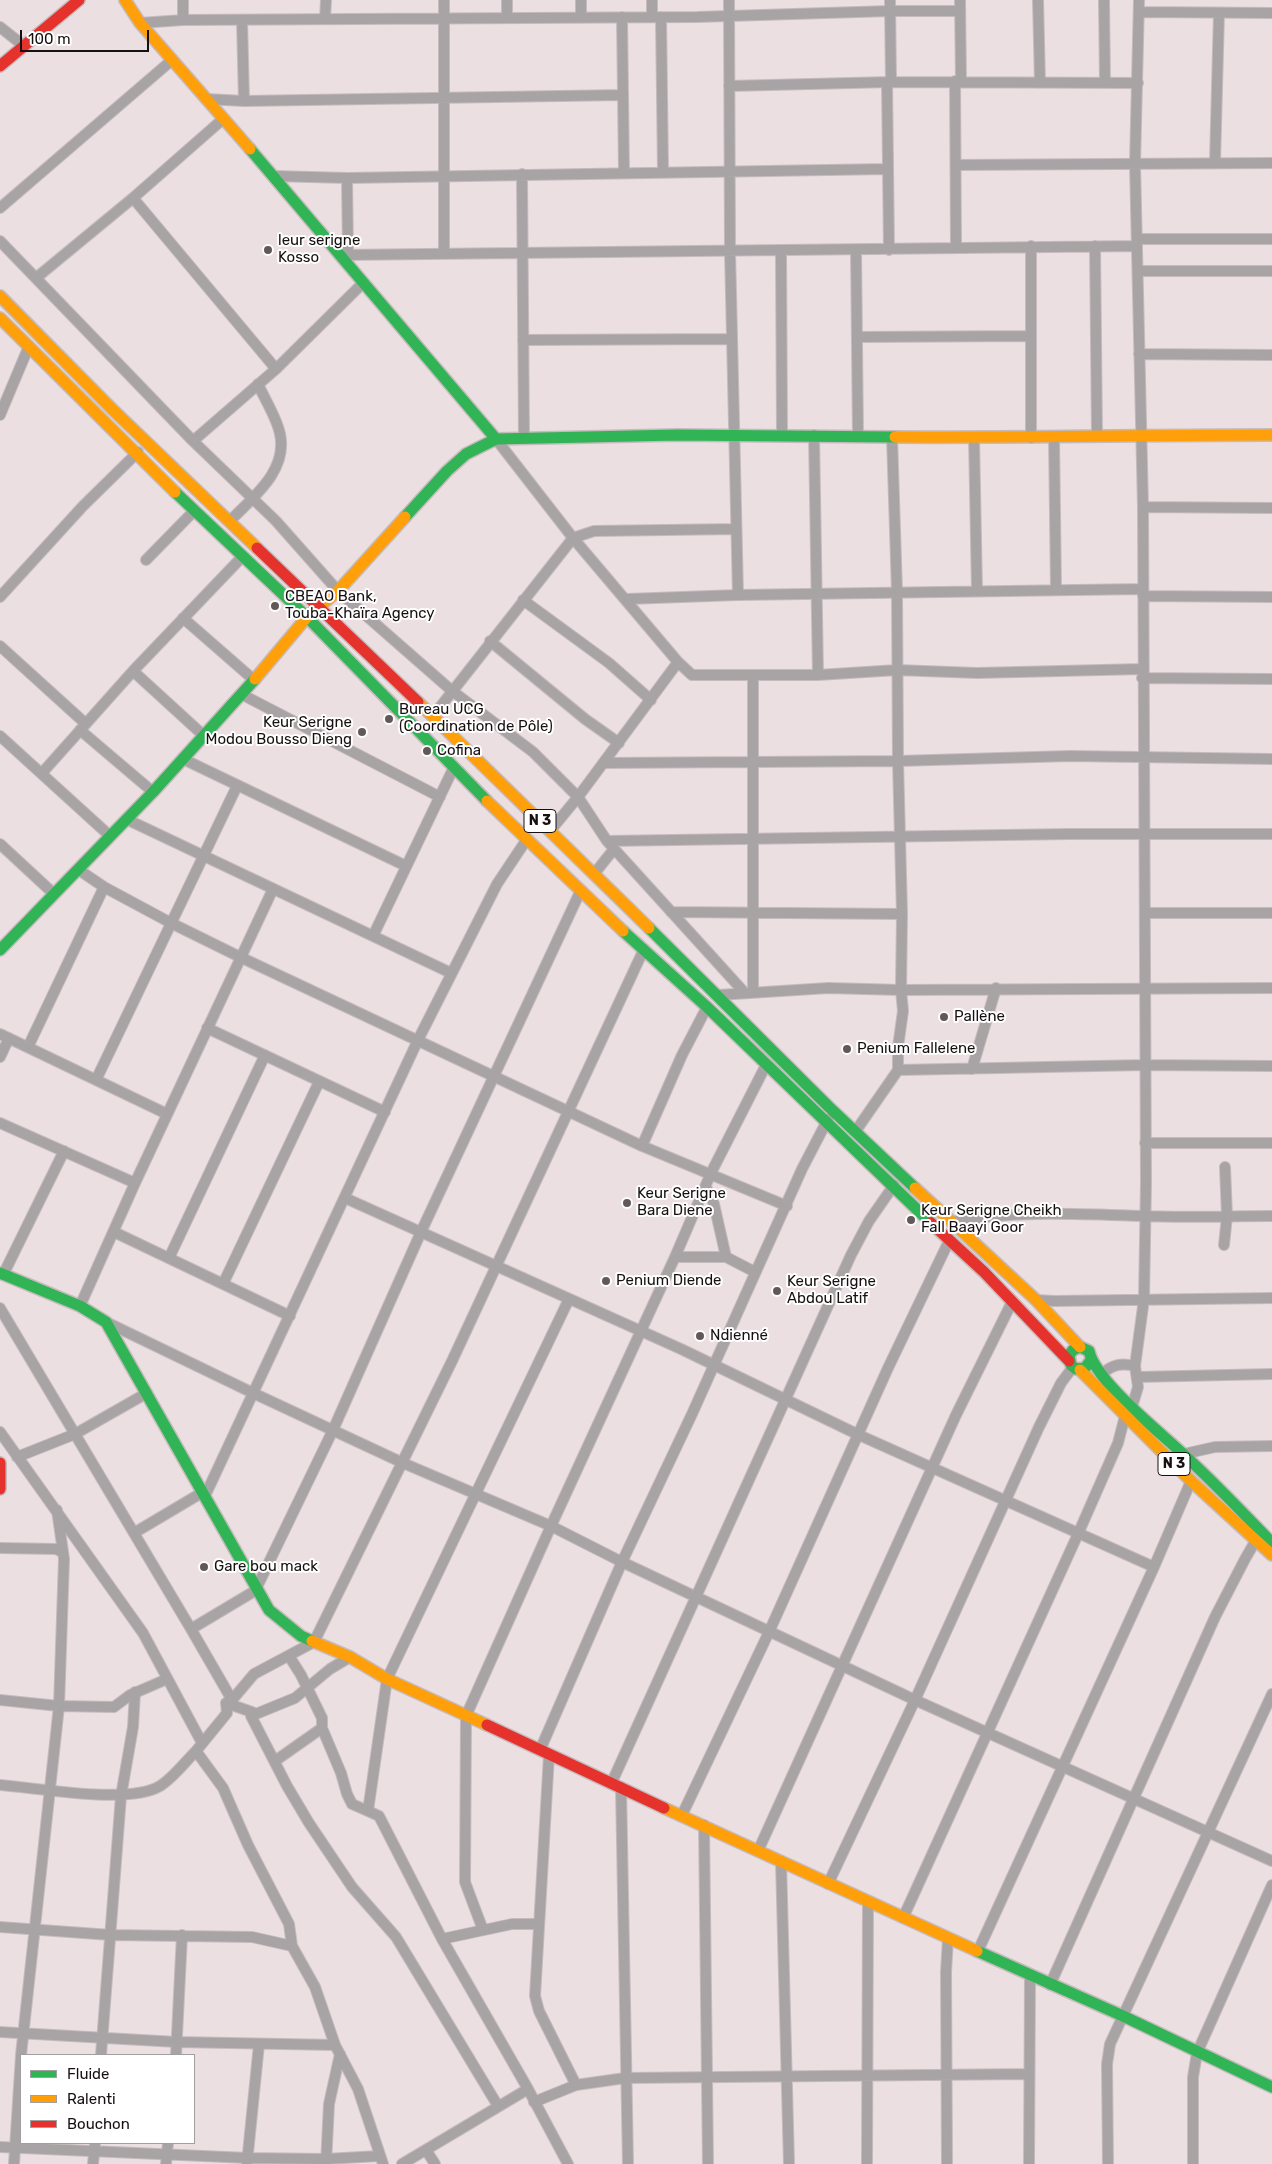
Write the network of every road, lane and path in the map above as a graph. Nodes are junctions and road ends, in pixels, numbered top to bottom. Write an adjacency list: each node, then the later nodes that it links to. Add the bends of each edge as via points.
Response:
1 (59, 0): 16 (street)
2 (79, 0): 16 (main road)
3 (124, 0): 31 (main road)
4 (183, 0): 29 (street)
5 (326, 0): 28 (street)
6 (444, 0): 25 (street)
7 (507, 0): 26 (street)
8 (581, 0): 27 (street)
9 (652, 0): 24 (street)
10 (729, 0): 22 (street)
11 (890, 0): 17 (street)
12 (960, 0): 18 (street)
13 (1038, 0): 38 (street)
14 (1104, 0): 39 (street)
15 (1139, 0): 19 (street)
16 (68, 9): 33 (main road)
17 (890, 11): 18 (street); 22 (street); 37 (street)
18 (960, 11): 36 (street)
19 (1140, 12): 20 (street); 40 (street)
20 (1219, 13): 21 (street); 47 (street)
21 (1272, 13)
22 (729, 16): 24 (street); 41 (street)
23 (622, 17): 24 (street); 27 (street); 42 (street)
24 (657, 17): 54 (street)
25 (444, 18): 26 (street); 28 (street); 44 (street)
26 (507, 18): 27 (street)
27 (581, 18)
28 (325, 19): 30 (street)
29 (184, 20): 30 (street); 31 (street)
30 (242, 20): 45 (street)
31 (140, 23): 34 (main road)
32 (0, 27): 33 (street)
33 (24, 46): 35 (main road)
34 (172, 60): 43 (main road); 60 (street)
35 (0, 66)
36 (958, 81): 37 (street); 38 (street); 50 (street)
37 (889, 82): 41 (street); 51 (street)
38 (1040, 83): 39 (street)
39 (1105, 83): 40 (street)
40 (1138, 83): 49 (street)
41 (729, 86): 52 (street)
42 (623, 95): 44 (street); 53 (street)
43 (206, 98): 45 (street); 46 (main road)
44 (445, 98): 45 (street); 57 (street)
45 (244, 101)
46 (223, 118): 56 (main road); 59 (street)
47 (1215, 162): 48 (street); 49 (street)
48 (1272, 163)
49 (1136, 164): 50 (street); 63 (street)
50 (956, 165): 66 (street)
51 (887, 169): 52 (street); 68 (street)
52 (729, 171): 54 (street); 69 (street)
53 (624, 172): 54 (street); 55 (street)
54 (663, 172)
55 (522, 174): 57 (street); 72 (street)
56 (274, 176): 58 (street); 73 (main road)
57 (444, 176): 58 (street); 71 (street)
58 (347, 178): 73 (street)
59 (133, 198): 76 (street); 87 (street)
60 (0, 208)
61 (1272, 239): 63 (street)
62 (0, 241): 76 (street)
63 (1137, 242): 65 (street); 75 (street)
64 (1031, 246): 65 (street); 66 (street); 80 (street)
65 (1096, 246): 93 (street)
66 (956, 248): 68 (street)
67 (856, 250): 68 (street); 70 (street); 81 (street)
68 (889, 250)
69 (730, 251): 70 (street); 72 (street); 82 (street)
70 (780, 251): 91 (street)
71 (444, 252): 72 (street); 73 (street)
72 (523, 253): 83 (street)
73 (344, 254): 77 (main road)
74 (1272, 271): 75 (street)
75 (1138, 272): 85 (street)
76 (36, 278): 103 (street)
77 (363, 283): 87 (street); 101 (main road)
78 (0, 296): 104 (main road, N 3)
79 (0, 318): 84 (main road, N 3)
80 (1030, 336): 81 (street); 99 (street)
81 (857, 337): 96 (street)
82 (732, 339): 83 (street); 90 (street)
83 (523, 340): 102 (street)
84 (29, 346): 89 (street); 105 (main road, N 3)
85 (1139, 354): 86 (street); 94 (street)
86 (1272, 354)
87 (276, 369): 88 (street)
88 (258, 384): 103 (street); 106 (street, via 280,432 282,448 273,473)
89 (0, 415)
90 (734, 435): 91 (main road); 102 (main road); 111 (street)
91 (782, 435): 92 (main road)
92 (814, 435): 96 (main road); 120 (street)
93 (1097, 435): 94 (main road); 100 (main road)
94 (1142, 435): 95 (main road); 107 (street)
95 (1272, 435)
96 (858, 437): 97 (main road)
97 (892, 437): 98 (main road); 118 (street)
98 (974, 438): 99 (main road); 117 (street)
99 (1031, 438): 100 (main road)
100 (1054, 438): 115 (street)
101 (496, 439): 102 (main road); 112 (street); 116 (main road, via 466,454 447,470)
102 (524, 439)
103 (193, 441): 106 (street)
104 (148, 443): 105 (street); 110 (main road, N 3)
105 (136, 455): 109 (main road, N 3); 122 (street)
106 (251, 499): 110 (street); 116 (street, via 276,521)
107 (1143, 507): 108 (street); 119 (street)
108 (1272, 508)
109 (194, 511): 113 (main road, N 3); 114 (street)
110 (230, 521): 126 (main road, N 3)
111 (736, 529): 112 (street, via 594,531); 121 (street)
112 (573, 538): 124 (street); 125 (street)
113 (242, 556): 127 (main road, N 3); 128 (street)
114 (146, 560)
115 (1056, 590): 117 (street); 119 (street)
116 (338, 591): 126 (main road); 139 (street)
117 (977, 591): 118 (street)
118 (898, 592): 120 (street); 132 (street)
119 (1143, 592): 123 (street); 134 (street)
120 (816, 593): 121 (street); 135 (street)
121 (738, 595): 124 (street)
122 (0, 597)
123 (1272, 597)
124 (627, 599): 131 (street)
125 (523, 600): 129 (street); 141 (street, via 608,663)
126 (319, 605): 127 (main road); 142 (main road, N 3)
127 (307, 617): 138 (main road); 153 (main road, N 3)
128 (183, 618): 133 (street); 138 (street)
129 (490, 641): 139 (street); 146 (street)
130 (0, 646): 143 (street)
131 (678, 662): 136 (street, via 695,676); 141 (street)
132 (897, 670): 134 (street); 135 (street); 151 (street)
133 (133, 671): 143 (street); 144 (street)
134 (1142, 674): 137 (street); 147 (street)
135 (818, 675): 136 (street)
136 (753, 676): 150 (street)
137 (1272, 679)
138 (254, 680): 140 (main road)
139 (451, 690): 142 (street); 158 (street, via 533,752)
140 (241, 694): 144 (main road); 157 (street)
141 (651, 700): 146 (street)
142 (433, 716): 160 (main road, N 3)
143 (83, 727): 154 (street); 156 (street)
144 (203, 735): 148 (main road)
145 (0, 736): 154 (street)
146 (619, 743): 152 (street)
147 (1142, 757): 149 (street); 151 (street); 161 (street)
148 (183, 758): 155 (street); 156 (main road)
149 (1272, 759)
150 (753, 761): 151 (street); 152 (street); 164 (street)
151 (898, 761): 165 (street)
152 (603, 763): 158 (street)
153 (453, 769): 157 (street); 166 (main road, N 3)
154 (42, 773): 163 (street)
155 (237, 786): 170 (street); 171 (street)
156 (153, 792): 159 (main road)
157 (440, 797): 171 (street)
158 (578, 797): 160 (street); 167 (street)
159 (126, 819): 163 (main road); 170 (street)
160 (550, 831): 173 (main road, N 3)
161 (1143, 834): 162 (street); 165 (street); 180 (street)
162 (1272, 834)
163 (110, 836): 172 (main road)
164 (754, 838): 165 (street); 167 (street); 179 (street)
165 (900, 838): 182 (street)
166 (527, 839): 176 (main road, N 3); 188 (street, via 497,884)
167 (607, 841): 169 (street)
168 (0, 844): 177 (street)
169 (614, 849): 173 (street); 178 (street)
170 (204, 856): 175 (street); 183 (street)
171 (406, 866): 184 (street)
172 (79, 870): 174 (street); 177 (main road)
173 (594, 874): 194 (main road, N 3)
174 (104, 888): 183 (street); 199 (street)
175 (273, 889): 184 (street); 187 (street)
176 (580, 892): 185 (main road, N 3); 207 (street)
177 (54, 894): 186 (main road)
178 (671, 912): 179 (street); 193 (street)
179 (754, 913): 182 (street); 193 (street)
180 (1144, 913): 181 (street); 190 (street)
181 (1272, 913)
182 (902, 914): 192 (street)
183 (171, 924): 187 (street); 208 (street)
184 (373, 936): 188 (street)
185 (644, 949): 195 (main road, N 3); 210 (street)
186 (0, 950)
187 (240, 957): 196 (street); 198 (street)
188 (452, 973): 198 (street)
189 (996, 988): 190 (street); 192 (street); 206 (street)
190 (1144, 988): 191 (street); 203 (street)
191 (1272, 988)
192 (901, 990): 193 (street); 205 (street, via 903,1011)
193 (748, 991): 194 (street)
194 (718, 994): 211 (main road, N 3)
195 (706, 1008): 202 (main road, N 3); 219 (street)
196 (207, 1028): 200 (street); 213 (street)
197 (4, 1036): 199 (street); 201 (street)
198 (418, 1040): 207 (street); 212 (street)
199 (28, 1047): 208 (street)
200 (265, 1055): 209 (street); 238 (street)
201 (0, 1057)
202 (766, 1065): 215 (main road, N 3); 222 (street)
203 (1145, 1065): 204 (street); 206 (street); 217 (street)
204 (1272, 1066)
205 (898, 1070): 206 (street); 216 (street)
206 (972, 1070)
207 (495, 1076): 210 (street); 233 (street)
208 (96, 1080): 213 (street)
209 (319, 1082): 212 (street); 242 (street)
210 (568, 1110): 219 (street); 239 (street)
211 (834, 1111): 215 (street); 216 (main road, N 3)
212 (385, 1112): 226 (street)
213 (167, 1114): 223 (street)
214 (0, 1123): 220 (street)
215 (826, 1123): 224 (main road, N 3); 227 (street)
216 (855, 1132): 231 (main road, N 3)
217 (1145, 1143): 218 (street); 228 (street)
218 (1272, 1143)
219 (642, 1146): 222 (street)
220 (64, 1151): 223 (street); 241 (street)
221 (1225, 1167): 229 (street)
222 (712, 1173): 225 (street); 227 (street)
223 (135, 1183): 232 (street)
224 (894, 1185): 234 (main road, N 3); 262 (street, via 850,1255)
225 (706, 1187): 236 (street); 237 (street, via 714,1204)
226 (345, 1198): 233 (street); 250 (street)
227 (787, 1206): 240 (street)
228 (1144, 1216): 229 (street); 231 (street, via 1039,1214); 245 (street)
229 (1227, 1216): 230 (street); 235 (street)
230 (1272, 1216)
231 (952, 1222): 246 (main road, N 3)
232 (114, 1232): 238 (street); 248 (street)
233 (421, 1232): 239 (street); 265 (street)
234 (949, 1241): 247 (main road, N 3); 268 (street)
235 (1224, 1245)
236 (675, 1257): 237 (street); 252 (street)
237 (726, 1257): 240 (street)
238 (169, 1258): 242 (street)
239 (496, 1266): 244 (street); 273 (street)
240 (755, 1272): 255 (street)
241 (1, 1275): 248 (main road)
242 (223, 1284): 250 (street)
243 (1272, 1298): 245 (street)
244 (569, 1299): 252 (street); 278 (street)
245 (1144, 1299): 246 (street); 257 (street)
246 (1034, 1300): 253 (main road, N 3)
247 (1012, 1302): 256 (main road, N 3); 274 (street)
248 (80, 1306): 251 (main road)
249 (0, 1308): 267 (street)
250 (290, 1316): 261 (street)
251 (106, 1322): 260 (main road); 261 (street)
252 (640, 1332): 255 (street); 282 (street)
253 (1080, 1346): 254 (main road, via 1089,1351); 256 (main road, via 1070,1353)
254 (1091, 1360): 256 (main road, via 1088,1366); 258 (main road, N 3)
255 (714, 1365): 262 (street); 289 (street)
256 (1074, 1366): 264 (main road, N 3); 280 (street, via 1054,1395)
257 (1137, 1371): 258 (street, via 1125,1364 1111,1366); 259 (street); 263 (street, via 1138,1387)
258 (1102, 1374): 263 (main road, N 3)
259 (1272, 1374)
260 (147, 1393): 267 (street); 279 (main road)
261 (253, 1393): 265 (street); 279 (street)
262 (785, 1400): 268 (street); 292 (street)
263 (1132, 1406): 270 (main road, N 3)
264 (1125, 1416): 276 (main road, N 3); 284 (street, via 1118,1443)
265 (333, 1430): 273 (street); 291 (street)
266 (0, 1432): 271 (street)
267 (75, 1434): 271 (street); 283 (street)
268 (859, 1435): 274 (street); 294 (street)
269 (1272, 1446): 270 (street, via 1214,1447)
270 (1184, 1454): 285 (main road, N 3)
271 (17, 1457): 281 (street)
272 (0, 1463): 275 (main road)
273 (403, 1463): 278 (street); 295 (street)
274 (932, 1467): 280 (street); 298 (street)
275 (0, 1475): 277 (main road)
276 (1190, 1481): 285 (main road, N 3); 290 (street)
277 (0, 1489)
278 (476, 1493): 282 (street); 300 (street)
279 (204, 1494): 283 (street); 291 (main road)
280 (1006, 1501): 284 (street); 305 (street)
281 (57, 1510): 287 (street); 299 (street, via 143,1633)
282 (551, 1526): 289 (street); 309 (street)
283 (134, 1533): 293 (street)
284 (1078, 1534): 290 (street); 311 (street)
285 (1267, 1539): 288 (main road, N 3); 320 (street, via 1216,1618)
286 (0, 1548): 287 (street, via 56,1549)
287 (62, 1552): 307 (street)
288 (1272, 1555)
289 (622, 1562): 292 (street); 313 (street)
290 (1154, 1567): 315 (street)
291 (257, 1588): 293 (street); 295 (main road, via 269,1610 301,1636)
292 (695, 1597): 294 (street); 316 (street)
293 (191, 1629): 306 (street)
294 (769, 1632): 298 (street); 322 (street)
295 (314, 1642): 296 (street); 297 (main road)
296 (289, 1656): 301 (street); 306 (street, via 254,1674)
297 (350, 1657): 300 (main road); 301 (street)
298 (842, 1666): 305 (street); 325 (street)
299 (167, 1679): 302 (street); 312 (street)
300 (387, 1680): 309 (main road); 321 (street)
301 (306, 1687): 308 (street, via 295,1698); 310 (street, via 322,1718)
302 (136, 1692): 307 (street, via 114,1707); 319 (street)
303 (1272, 1694): 324 (street)
304 (0, 1700): 307 (street)
305 (915, 1700): 311 (street); 328 (street)
306 (229, 1702): 308 (street, via 252,1712); 312 (street, via 227,1713)
307 (59, 1706): 318 (street)
308 (251, 1716): 314 (street)
309 (466, 1716): 313 (main road); 335 (street, via 464,1882)
310 (322, 1728): 314 (street); 321 (street, via 352,1804)
311 (989, 1733): 315 (street); 331 (street)
312 (199, 1747): 319 (street, via 162,1785 150,1791); 340 (street, via 223,1788 289,1924)
313 (545, 1752): 316 (main road); 332 (street)
314 (276, 1761): 366 (street, via 309,1823 352,1887 396,1937)
315 (1063, 1767): 320 (street); 341 (street)
316 (617, 1784): 322 (main road); 360 (street)
317 (0, 1785): 318 (street)
318 (50, 1790): 319 (street); 334 (street)
319 (121, 1796): 336 (street)
320 (1133, 1798): 324 (street); 343 (street)
321 (368, 1811): 339 (street, via 379,1816)
322 (682, 1815): 323 (main road)
323 (704, 1825): 325 (main road); 361 (street)
324 (1208, 1833): 327 (street); 344 (street)
325 (758, 1851): 326 (main road)
326 (780, 1861): 328 (main road); 359 (street)
327 (1272, 1861)
328 (828, 1884): 330 (main road)
329 (1272, 1885): 351 (street)
330 (868, 1901): 331 (main road); 358 (street)
331 (903, 1918): 338 (main road)
332 (538, 1924): 335 (street, via 516,1923); 362 (street, via 537,2006)
333 (0, 1926): 334 (street)
334 (35, 1929): 336 (street); 346 (street)
335 (483, 1930): 339 (street)
336 (111, 1934): 337 (street); 347 (street)
337 (182, 1935): 340 (street, via 252,1937); 348 (street)
338 (948, 1938): 341 (main road); 356 (street)
339 (442, 1939): 364 (street)
340 (292, 1946): 350 (street, via 315,1987)
341 (978, 1951): 342 (main road)
342 (1030, 1976): 343 (main road); 357 (street)
343 (1050, 1985): 344 (main road)
344 (1122, 2016): 351 (main road); 387 (street, via 1110,2044 1107,2064)
345 (0, 2032): 346 (street)
346 (23, 2034): 347 (street); 352 (street)
347 (103, 2038): 348 (street); 353 (street)
348 (177, 2042): 349 (street); 354 (street)
349 (259, 2044): 350 (street); 374 (street)
350 (338, 2049): 373 (street, via 358,2090); 375 (street, via 329,2104)
351 (1197, 2053): 363 (main road); 388 (street, via 1193,2077)
352 (21, 2054)
353 (101, 2054)
354 (176, 2054)
355 (20, 2072): 370 (street)
356 (946, 2074): 357 (street); 358 (street); 385 (street)
357 (1028, 2074): 386 (street)
358 (866, 2075): 359 (street); 384 (street)
359 (785, 2077): 361 (street); 383 (street)
360 (625, 2078): 361 (street); 362 (street); 381 (street)
361 (706, 2078): 382 (street)
362 (576, 2085): 365 (street)
363 (1272, 2087)
364 (528, 2089): 365 (street); 366 (street)
365 (534, 2102): 380 (street)
366 (498, 2106): 371 (street)
367 (168, 2144): 372 (street)
368 (0, 2147): 370 (street)
369 (94, 2147): 370 (street); 372 (street); 377 (street)
370 (15, 2149): 376 (street)
371 (426, 2150): 378 (street); 379 (street)
372 (166, 2160): 374 (street)
373 (381, 2160): 375 (street)
374 (247, 2161): 375 (street)
375 (326, 2162)
376 (14, 2164)
377 (93, 2164)
378 (402, 2164)
379 (435, 2164)
380 (568, 2164)
381 (628, 2164)
382 (708, 2164)
383 (789, 2164)
384 (867, 2164)
385 (947, 2164)
386 (1029, 2164)
387 (1108, 2164)
388 (1193, 2164)

